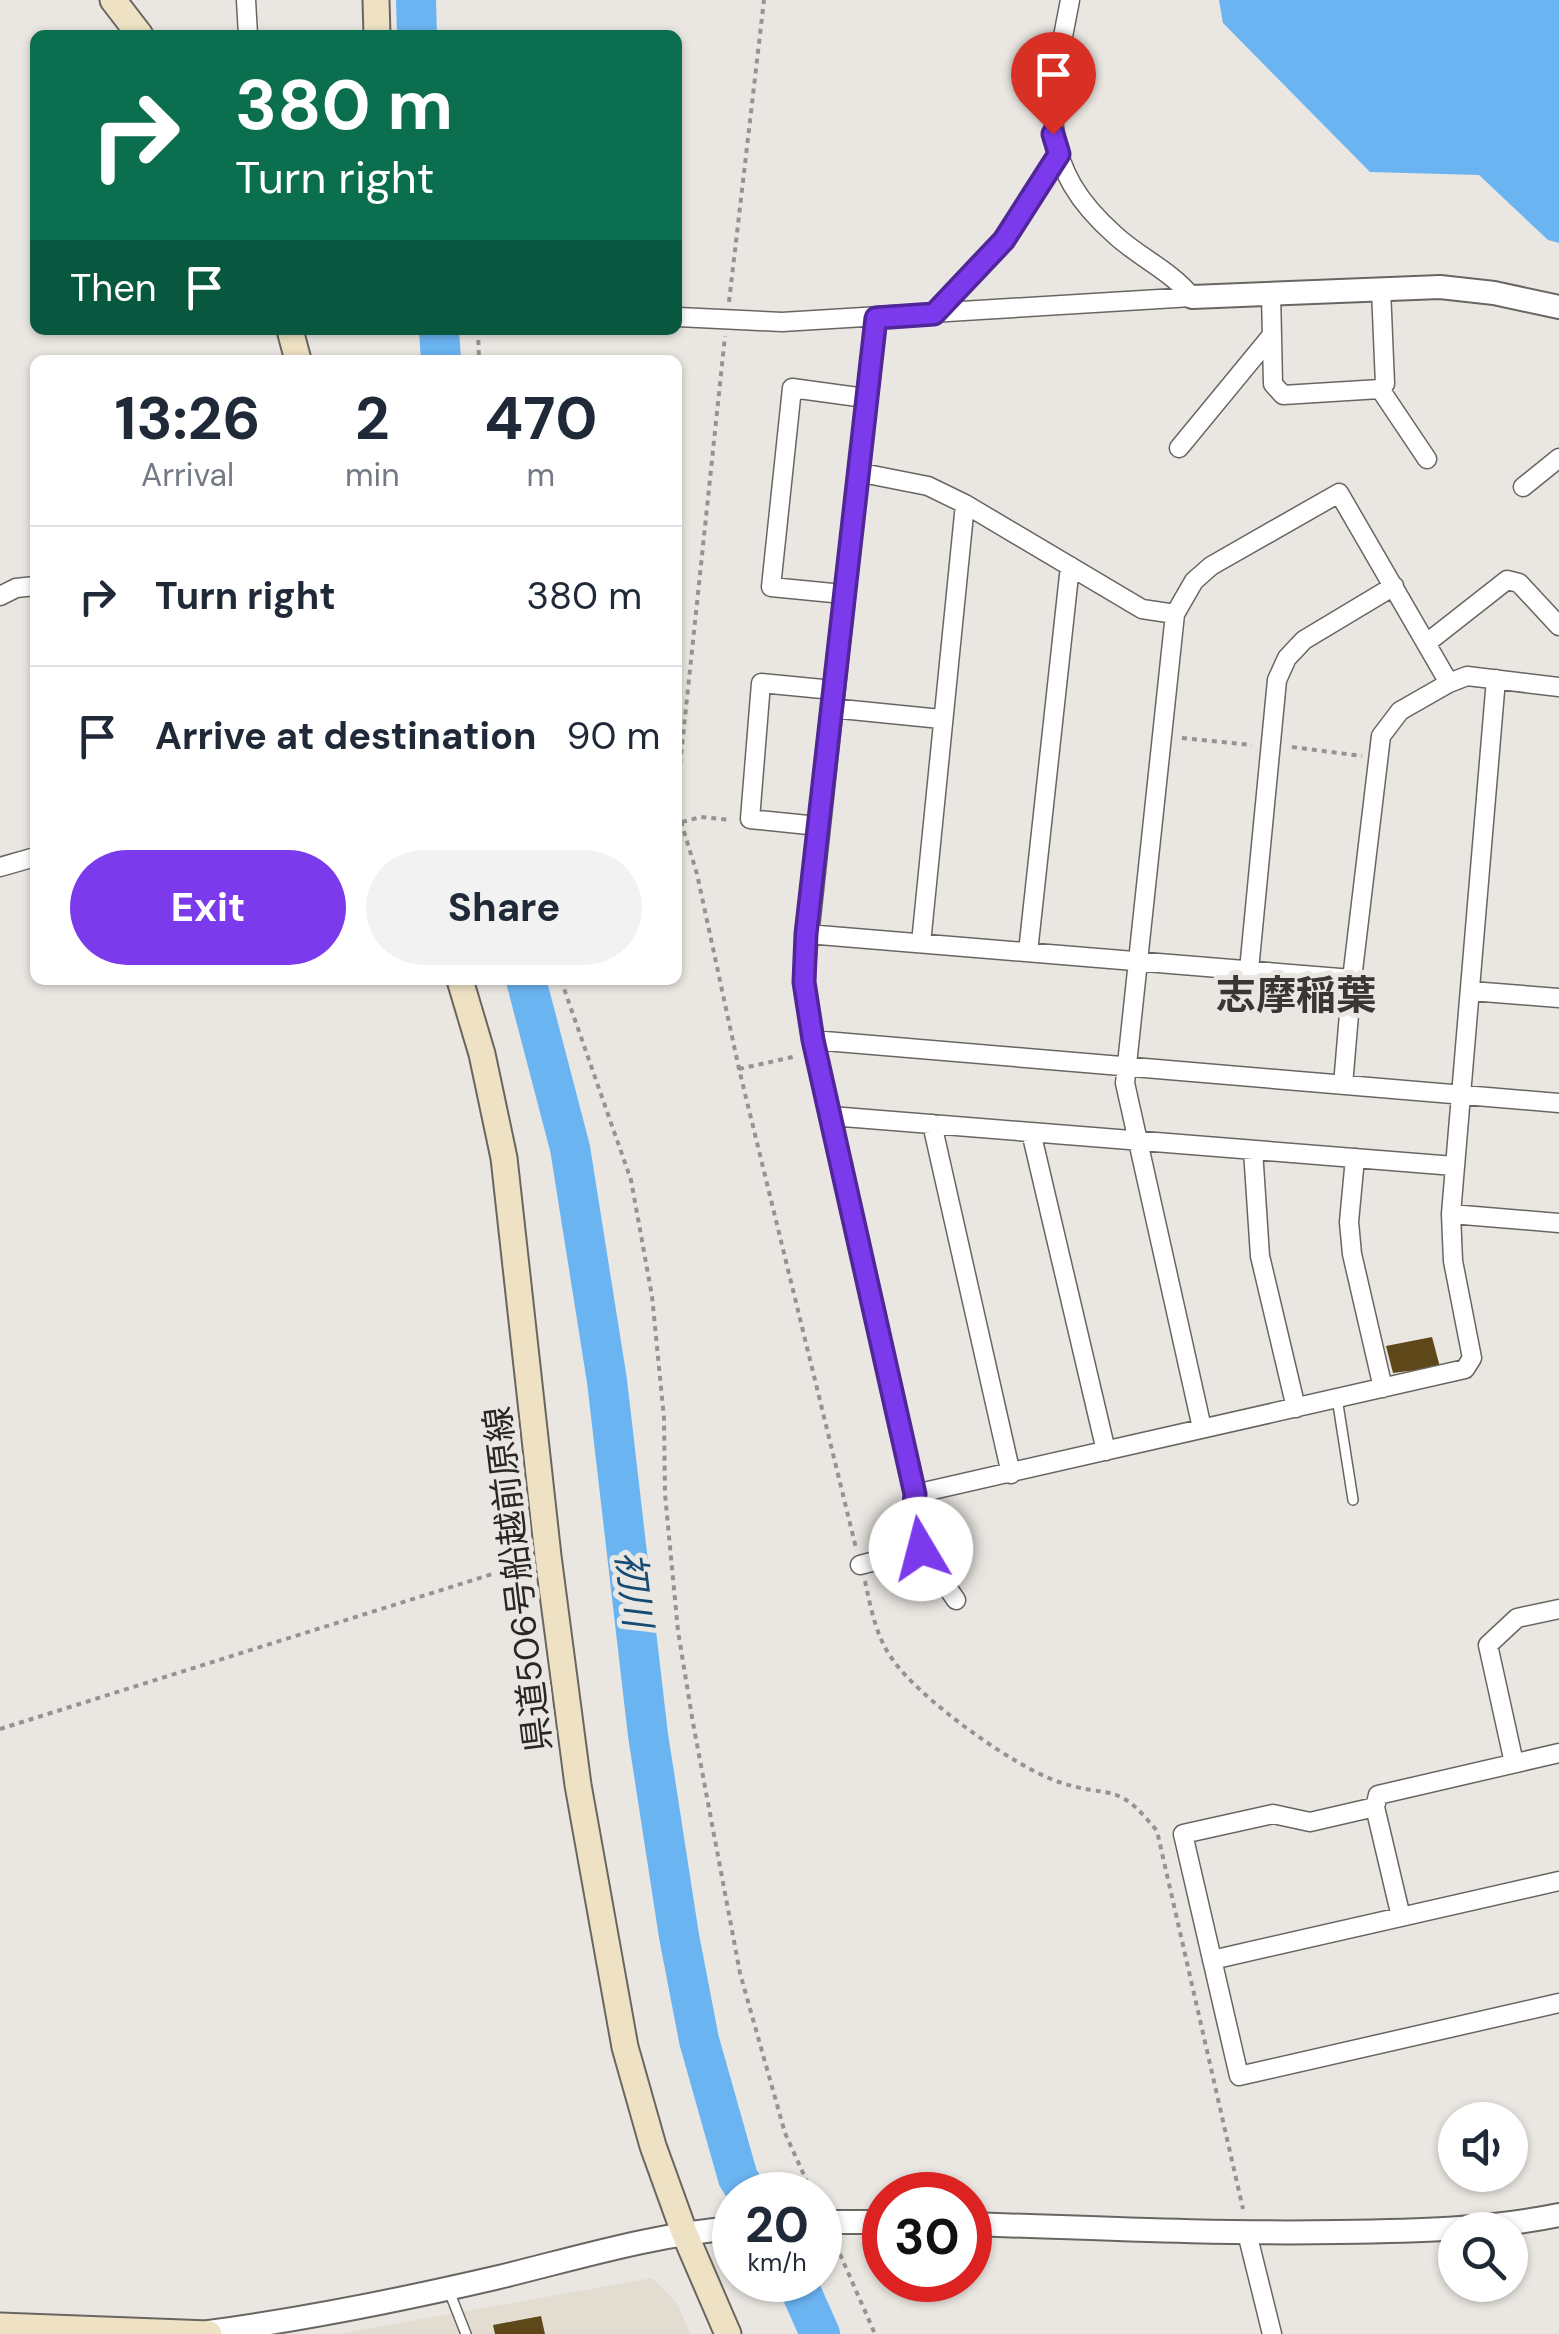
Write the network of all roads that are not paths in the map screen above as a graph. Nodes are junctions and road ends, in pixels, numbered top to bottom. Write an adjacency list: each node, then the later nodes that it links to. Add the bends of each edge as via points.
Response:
1 (113, 0): 5 (main road)
2 (246, 0): 6 (street)
3 (376, 0): 7 (main road)
4 (1070, 0): 8 (street, via 1051,99)
5 (136, 30)
6 (248, 30)
7 (377, 30)
8 (1059, 154): 11 (street, via 1095,216 1176,277); 13 (street, via 1004,240)
9 (1381, 288): 10 (street); 12 (street, via 1476,291); 17 (street, via 1386,384)
10 (1271, 293): 11 (street); 16 (street)
11 (1192, 298): 13 (street)
12 (1559, 308)
13 (934, 314): 15 (street)
14 (682, 316): 15 (street)
15 (876, 318): 18 (street)
16 (1272, 335): 17 (street, via 1273,384 1283,395); 19 (street)
17 (1380, 390): 21 (street)
18 (865, 398): 22 (street); 28 (street, via 792,388 771,587)
19 (1178, 448)
20 (1559, 458): 23 (street)
21 (1427, 459)
22 (857, 472): 24 (street, via 928,486); 28 (street)
23 (1523, 487)
24 (965, 504): 25 (street); 37 (street)
25 (1070, 566): 30 (street, via 1142,609); 43 (street)
26 (1394, 586): 30 (street, via 1339,493 1211,566); 32 (street); 45 (street, via 1304,640 1277,680)
27 (30, 587): 29 (street)
28 (844, 594): 36 (street)
29 (0, 596)
30 (1174, 614): 44 (street)
31 (1559, 626): 32 (street, via 1519,583 1508,580)
32 (1428, 642): 34 (street)
33 (1496, 678): 34 (street); 35 (street); 48 (street)
34 (1449, 682): 46 (street, via 1400,711 1380,736)
35 (1559, 687)
36 (832, 699): 37 (street); 38 (street); 38 (street, via 762,682 750,819)
37 (942, 718): 42 (street)
38 (818, 826): 41 (street)
39 (30, 859): 40 (street)
40 (0, 867)
41 (806, 934): 42 (street); 50 (street, via 804,982)
42 (921, 943): 43 (street)
43 (1028, 952): 44 (street)
44 (1139, 961): 45 (street); 51 (street)
45 (1249, 970): 46 (street)
46 (1352, 979): 52 (street)
47 (461, 985): 86 (main road, 県道506号船越前原線, via 504,1158 581,1803 624,2047)
48 (1470, 991): 49 (street); 53 (street)
49 (1559, 998)
50 (814, 1046): 51 (street); 55 (street)
51 (1126, 1066): 52 (street); 58 (street)
52 (1343, 1085): 53 (street)
53 (1462, 1094): 54 (street); 61 (street)
54 (1559, 1103)
55 (831, 1116): 56 (street); 70 (street)
56 (932, 1124): 57 (street); 69 (street)
57 (1032, 1132): 58 (street); 68 (street)
58 (1136, 1140): 59 (street); 67 (street)
59 (1253, 1150): 60 (street); 66 (street, via 1260,1256)
60 (1355, 1158): 61 (street); 64 (street, via 1352,1254)
61 (1454, 1166): 62 (street)
62 (1451, 1214): 63 (street); 64 (street, via 1472,1358 1465,1370)
63 (1559, 1223)
64 (1383, 1388): 65 (street)
65 (1337, 1398): 66 (street); 71 (lane)
66 (1296, 1408): 67 (street)
67 (1202, 1428): 68 (street)
68 (1106, 1451): 69 (street)
69 (1010, 1474): 70 (street)
70 (915, 1494): 72 (street)
71 (1353, 1500)
72 (921, 1549): 73 (street); 74 (street)
73 (866, 1563)
74 (956, 1600)
75 (1559, 1609): 77 (street, via 1516,1618 1488,1645)
76 (1559, 1753): 77 (street)
77 (1514, 1763): 78 (street, via 1378,1794)
78 (1375, 1807): 80 (street); 81 (street, via 1310,1822 1274,1814 1183,1834)
79 (1559, 1881): 80 (street)
80 (1401, 1918): 81 (street)
81 (1212, 1960): 82 (street, via 1239,2076)
82 (1559, 2003)
83 (1559, 2216): 87 (street, via 1426,2231)
84 (992, 2225): 87 (street)
85 (712, 2230): 86 (street)
86 (684, 2232): 88 (street); 92 (main road, 県道506号船越前原線)
87 (1247, 2233): 93 (street)
88 (448, 2289): 90 (street); 91 (lane)
89 (0, 2326): 90 (main road)
90 (209, 2333)
91 (466, 2334)
92 (728, 2334)
93 (1272, 2334)

